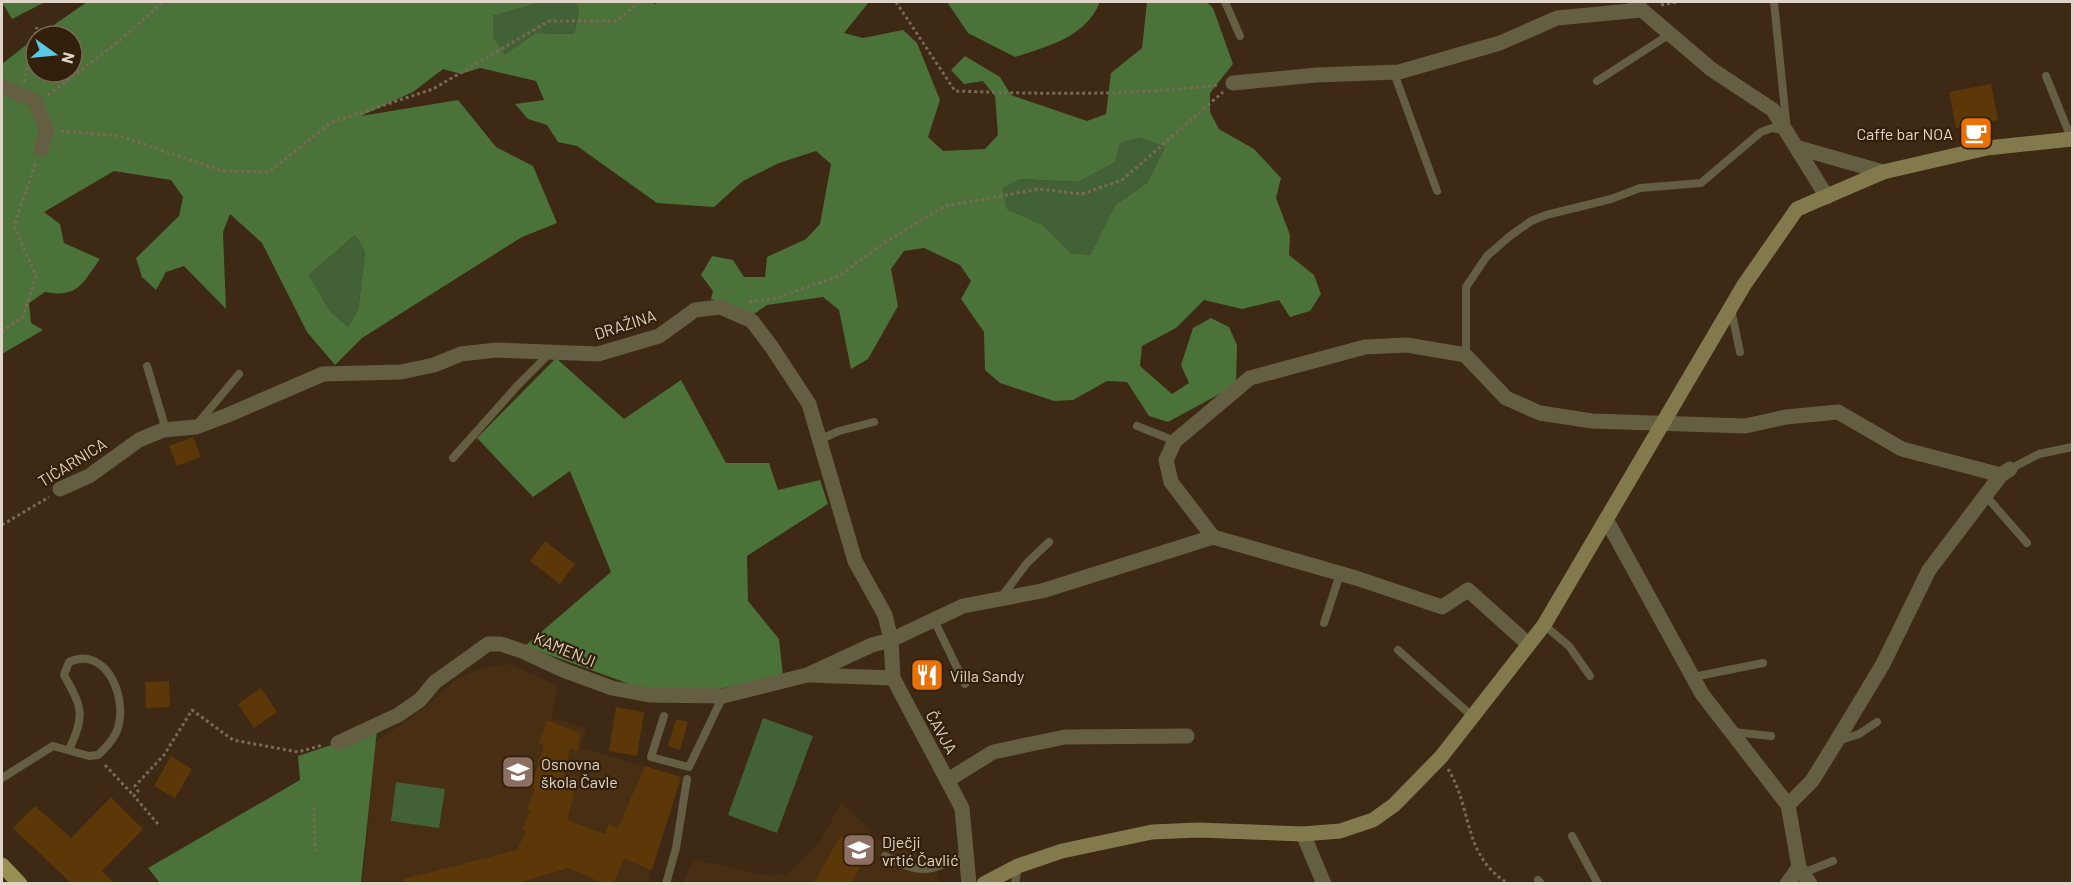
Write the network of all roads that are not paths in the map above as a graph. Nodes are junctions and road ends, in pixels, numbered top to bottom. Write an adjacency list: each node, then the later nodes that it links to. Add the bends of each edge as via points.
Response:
1 (1225, 2): 5 (lane)
2 (1774, 2): 11 (lane)
3 (1637, 6): 4 (street); 6 (street, via 1557,18 1500,43)
4 (1670, 34): 8 (lane); 11 (street, via 1711,69 1773,110)
5 (1240, 36)
6 (1394, 73): 9 (street); 16 (lane)
7 (2046, 76): 12 (lane)
8 (1597, 81)
9 (1233, 83)
10 (2, 86): 14 (street, via 28,98 47,130)
11 (1787, 131): 13 (street); 21 (lane, via 1772,128 1761,132 1701,183 1640,188 1531,221 1487,256 1466,287)
12 (2068, 136): 15 (main road, via 1986,148)
13 (1799, 148): 15 (street); 17 (street)
14 (41, 149)
15 (1883, 172): 17 (main road)
16 (1437, 191)
17 (1827, 196): 18 (main road, via 1797,209)
18 (1731, 308): 20 (lane); 25 (main road)
19 (551, 352): 27 (street, DRAŽINA, via 496,350 461,354 401,372 323,374); 29 (street, DRAŽINA, via 598,354 659,336 695,310 720,307 752,321 771,346 808,404); 32 (lane)
20 (1740, 352)
21 (1467, 356): 25 (street, via 1506,398 1540,413 1592,421); 30 (street, via 1407,345 1365,348 1250,378)
22 (147, 366): 28 (lane)
23 (239, 374): 27 (lane)
24 (874, 422): 29 (lane)
25 (1663, 422): 33 (street, via 1745,426 1838,412 1902,449); 36 (main road)
26 (1137, 426): 30 (lane)
27 (196, 427): 28 (street, DRAŽINA)
28 (165, 430): 34 (street, TIĆARNICA, via 139,440 89,476)
29 (819, 440): 45 (street, via 855,561 885,615)
30 (1175, 441): 37 (street, via 1166,460 1172,482)
31 (2073, 447): 33 (lane, via 2039,454)
32 (453, 458)
33 (2006, 472): 35 (street)
34 (60, 489)
35 (1985, 495): 39 (lane); 61 (street, via 1929,570 1883,664)
36 (1606, 519): 44 (main road); 51 (street)
37 (1213, 537): 40 (street); 41 (street, via 1042,591)
38 (1049, 542): 41 (lane, via 1032,557)
39 (2027, 543)
40 (1340, 574): 43 (lane); 46 (street, via 1443,607 1468,590)
41 (1000, 599): 42 (street, via 963,606)
42 (934, 620): 45 (street); 53 (lane)
43 (1324, 623)
44 (1544, 625): 46 (main road); 50 (lane, via 1569,646)
45 (891, 640): 49 (street, KAMENJI); 52 (street, ČAVJA)
46 (1528, 644): 56 (main road)
47 (1398, 650): 56 (lane)
48 (1763, 663): 51 (lane)
49 (807, 675): 52 (street, KAMENJI); 54 (street, KAMENJI)
50 (1590, 676)
51 (1693, 677): 58 (street)
52 (893, 678): 66 (street, ČAVJA)
53 (965, 684)
54 (723, 696): 55 (lane, via 689,767 651,757); 62 (street, KAMENJI, via 649,695 612,687 522,651 488,644 398,715)
55 (664, 716)
56 (1472, 716): 68 (main road, via 1441,757 1395,805 1373,820 1341,831)
57 (1877, 722): 61 (lane)
58 (1732, 732): 60 (lane); 67 (street)
59 (1187, 736): 66 (street, via 1065,737 993,752)
60 (1771, 736)
61 (1836, 742): 67 (street, via 1812,782)
62 (330, 744)
63 (69, 750): 63 (lane, via 98,755 116,732 120,717 120,702 110,674 90,658 69,662 64,675 79,705 81,723); 64 (lane, via 53,746)
64 (2, 778)
65 (687, 779): 77 (lane)
66 (948, 780): 70 (street, ČAVJA, via 962,807)
67 (1788, 805): 75 (street)
68 (1303, 834): 74 (main road, via 1152,832 1062,851); 81 (street)
69 (1572, 836): 82 (lane)
70 (966, 855): 71 (lane, via 927,871 915,870); 78 (street, ČAVJA)
71 (885, 856)
72 (1833, 861): 75 (lane)
73 (2, 865): 76 (main road)
74 (1018, 866): 79 (main road); 80 (lane)
75 (1804, 874): 83 (street)
76 (15, 882)
77 (666, 884)
78 (969, 884)
79 (984, 884)
80 (1015, 884)
81 (1324, 884)
82 (1598, 884)
83 (1787, 884)

